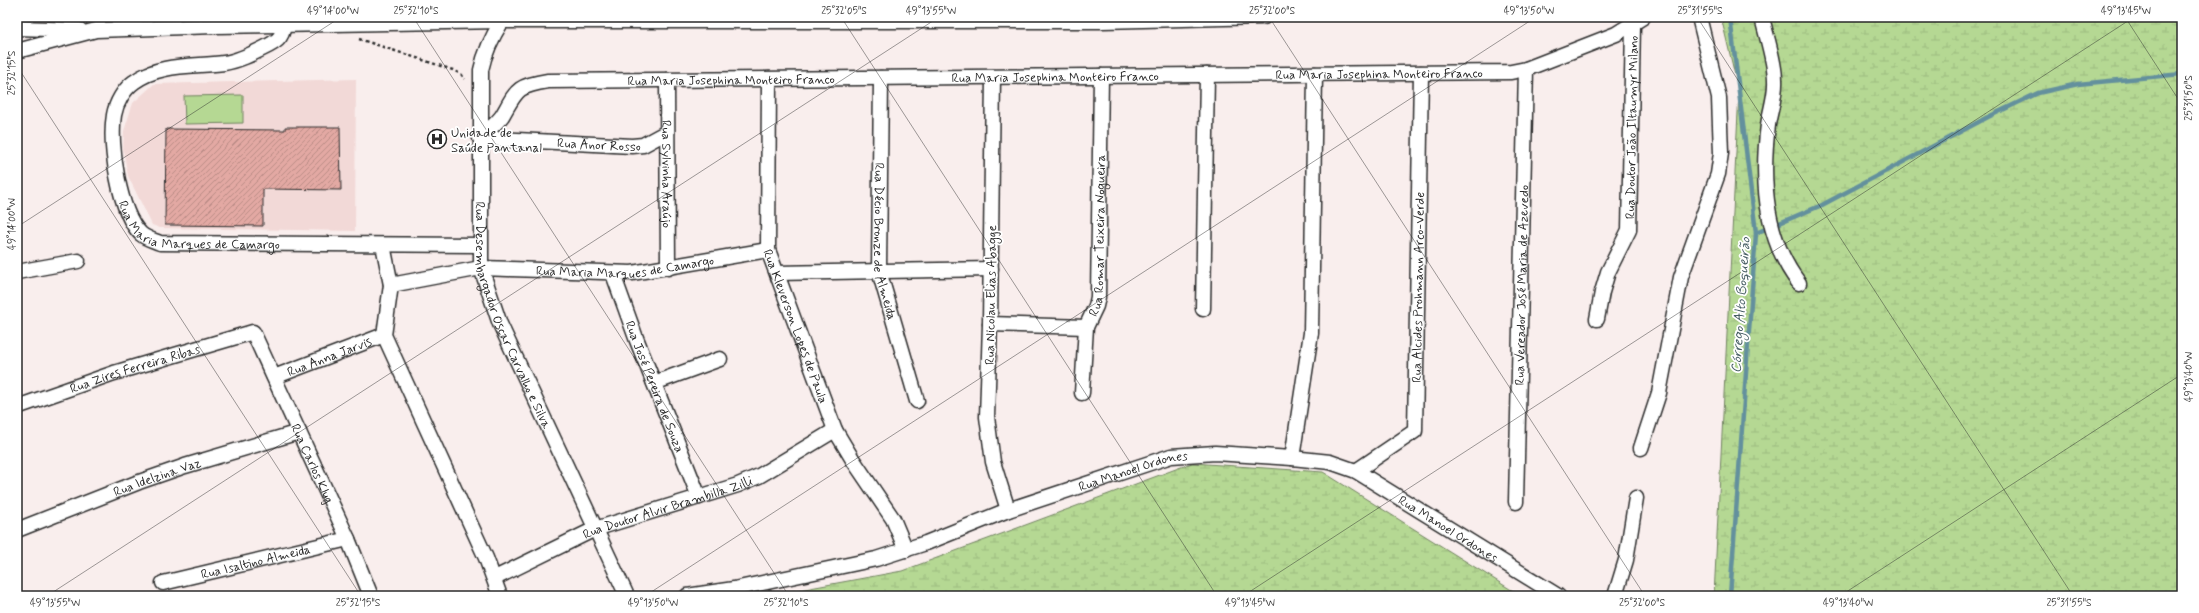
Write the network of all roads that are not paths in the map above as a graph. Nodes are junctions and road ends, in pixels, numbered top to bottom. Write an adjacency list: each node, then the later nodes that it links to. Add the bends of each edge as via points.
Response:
1 (1264, 17): 4 (street, via 1102,21)
2 (1699, 17): 48 (street, via 1719,98 1721,153 1718,174 1681,277 1659,393)
3 (1762, 17): 32 (street, via 1776,80 1765,158 1769,214 1773,234 1787,267)
4 (502, 21): 6 (street); 20 (street, Rua Desembargador Oscar Carvalho e Silva, via 484,53 480,85)
5 (1638, 21): 10 (street, Rua Maria Josephina Monteiro Franco, via 1611,36); 35 (street, Rua Doutor João Iltaumyr Milano, via 1629,230 1608,272)
6 (284, 25): 8 (street); 21 (street, Rua Maria Marques de Camargo, via 279,40 243,58 226,63 159,70 144,74 132,83 121,96 114,114 112,132 118,178 126,206 140,233 160,243)
7 (17, 28): 8 (street)
8 (96, 30): 9 (street)
9 (17, 51)
10 (1526, 69): 11 (street, Rua Maria Josephina Monteiro Franco, via 1512,72); 53 (street, Rua Vereador José Maria de Azevedo)
11 (1421, 73): 12 (street, Rua Maria Josephina Monteiro Franco); 50 (street, Rua Alcides Prohmann Arco-Verde, via 1415,431)
12 (1315, 74): 13 (street, Rua Maria Josephina Monteiro Franco); 49 (street, via 1311,333)
13 (1208, 75): 14 (street, Rua Maria Josephina Monteiro Franco); 34 (street)
14 (1101, 76): 15 (street, Rua Maria Josephina Monteiro Franco); 37 (street, Rua Romar Teixeira Nogueira, via 1098,297)
15 (994, 77): 16 (street, Rua Maria Josephina Monteiro Franco); 27 (street, Rua Nicolau Elias Abagge)
16 (881, 78): 17 (street, Rua Maria Josephina Monteiro Franco); 28 (street, Rua Décio Bronze de Almeida)
17 (769, 79): 18 (street, Rua Maria Josephina Monteiro Franco); 23 (street, Rua Kleverson Lopes de Paula)
18 (667, 80): 19 (street, Rua Sylvinha Araújo); 20 (street, Rua Maria Josephina Monteiro Franco, via 534,83 516,92 496,122)
19 (667, 132): 20 (street, Rua Anor Rosso, via 643,146); 26 (street, Rua Sylvinha Araújo)
20 (480, 138): 22 (street, Rua Desembargador Oscar Carvalho e Silva)
21 (383, 245): 22 (street, Rua Maria Marques de Camargo); 33 (street)
22 (480, 245): 25 (street, Rua Desembargador Oscar Carvalho e Silva)
23 (768, 250): 26 (street, Rua Maria Marques de Camargo); 30 (street, Rua Kleverson Lopes de Paula)
24 (78, 262): 29 (street)
25 (481, 268): 31 (street, Rua Maria Marques de Camargo); 33 (street); 55 (street, Rua Desembargador Oscar Carvalho e Silva, via 500,324)
26 (668, 268): 31 (street, Rua Maria Marques de Camargo)
27 (991, 268): 28 (street); 36 (street, Rua Nicolau Elias Abagge)
28 (879, 271): 30 (street); 44 (street, Rua Décio Bronze de Almeida)
29 (17, 272)
30 (777, 273): 46 (street, Rua Kleverson Lopes de Paula)
31 (613, 274): 42 (street, Rua José Pereira de Souza)
32 (1800, 283)
33 (391, 285): 39 (street)
34 (1204, 309)
35 (1597, 319)
36 (990, 324): 37 (street); 54 (street, Rua Nicolau Elias Abagge, via 986,396 989,437 993,462)
37 (1086, 327): 43 (street, Rua Romar Teixeira Nogueira)
38 (253, 332): 41 (street, Rua Carlos Klug); 45 (street, Rua Zires Ferreira Ribas, via 114,373)
39 (384, 335): 41 (street, Rua Anna Jarvis); 59 (street)
40 (720, 359): 42 (street)
41 (274, 377): 47 (street, Rua Carlos Klug)
42 (654, 383): 51 (street, Rua José Pereira de Souza)
43 (1082, 393)
44 (917, 401)
45 (17, 407)
46 (836, 430): 51 (street, Rua Doutor Alvir Brambilla Zilli, via 759,476); 58 (street, Rua Kleverson Lopes de Paula, via 893,519)
47 (300, 432): 56 (street, Rua Idelzina Vaz, via 185,466); 57 (street, Rua Carlos Klug)
48 (1641, 448)
49 (1292, 458): 50 (street, Rua Manoel Ordones, via 1330,462); 54 (street, Rua Manoel Ordones, via 1215,453 1171,456)
50 (1356, 471): 65 (street, Rua Manoel Ordones)
51 (700, 497): 55 (street, Rua Doutor Alvir Brambilla Zilli)
52 (1636, 498): 66 (street, via 1630,540)
53 (1516, 502)
54 (1008, 510): 58 (street, Rua Manoel Ordones)
55 (595, 529): 59 (street, Rua Doutor Alvir Brambilla Zilli); 63 (street, Rua Desembargador Oscar Carvalho e Silva)
56 (17, 530)
57 (348, 539): 60 (street, Rua Isaltino Almeida); 61 (street, Rua Carlos Klug)
58 (906, 550): 64 (street, Rua Manoel Ordones, via 839,568)
59 (495, 578): 62 (street)
60 (163, 583)
61 (371, 596)
62 (500, 596)
63 (627, 596)
64 (687, 596)
65 (1558, 596)
66 (1615, 596)

